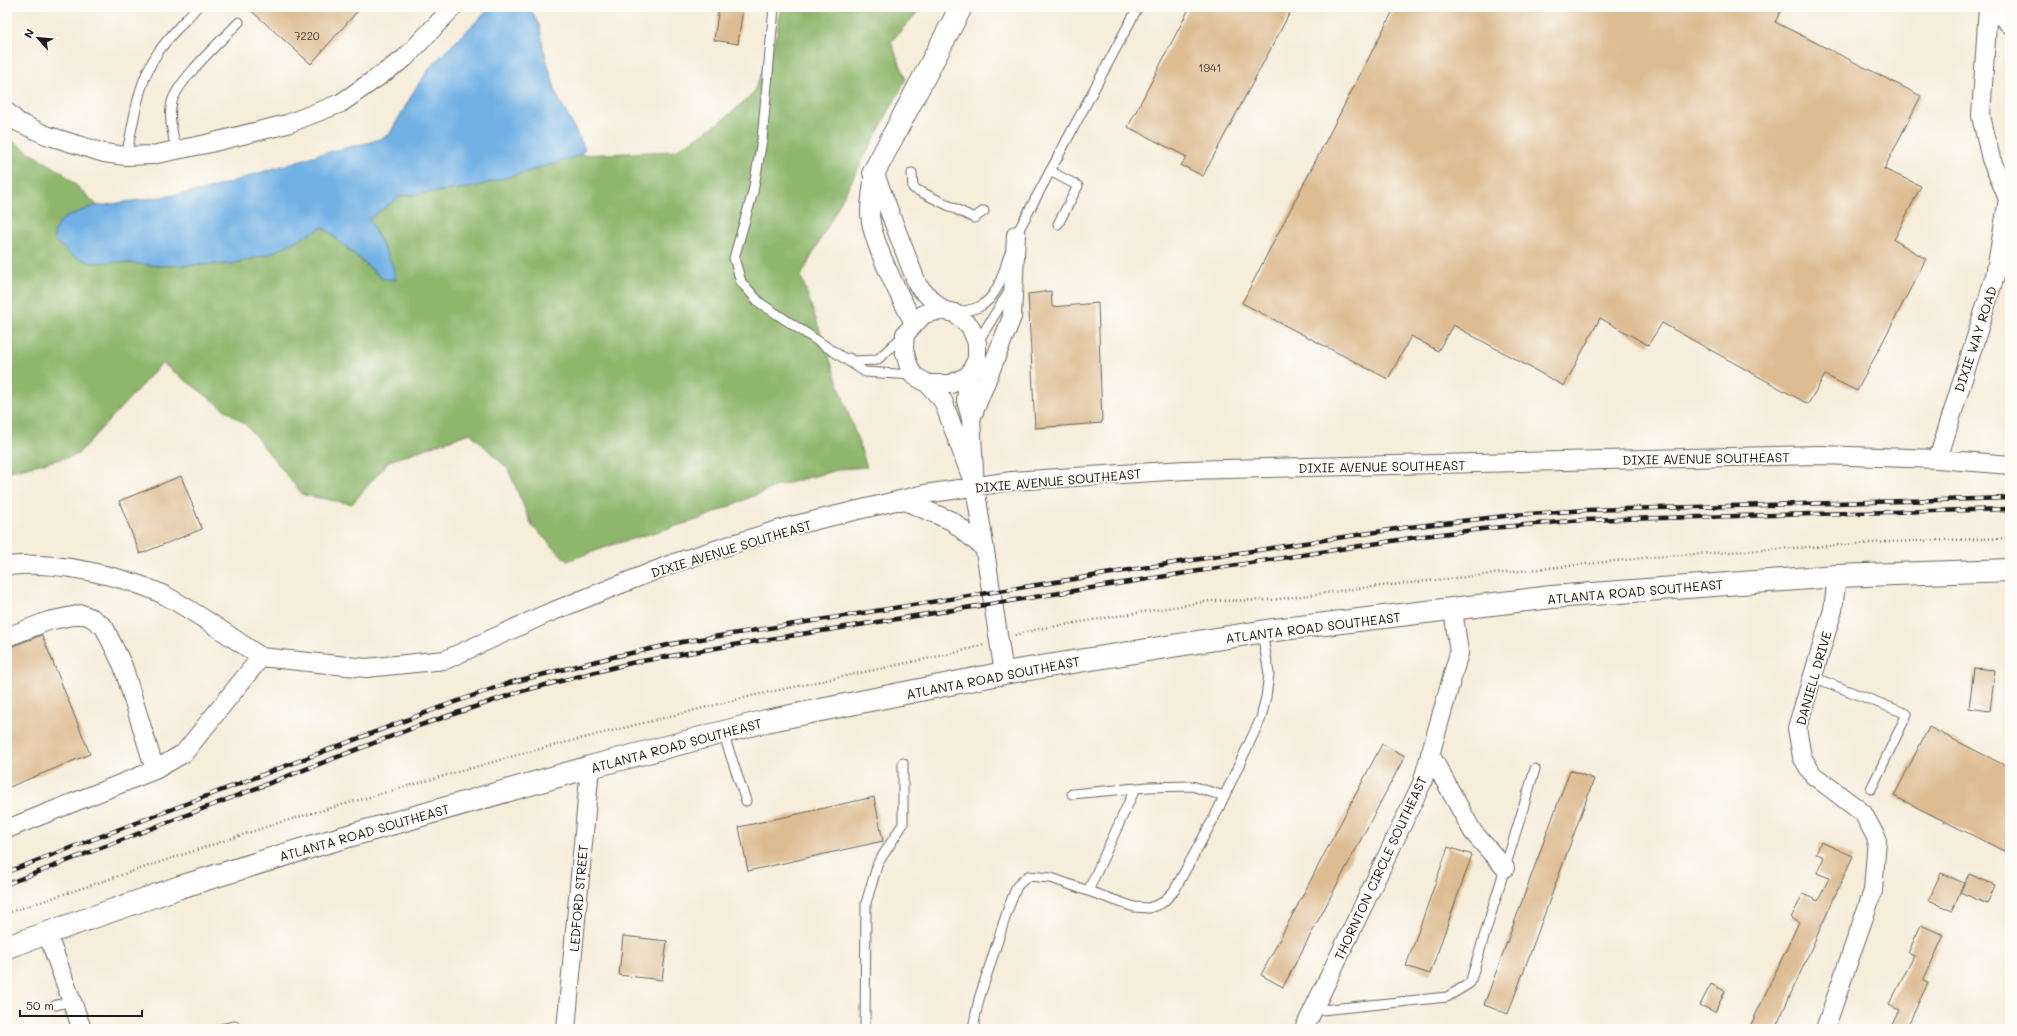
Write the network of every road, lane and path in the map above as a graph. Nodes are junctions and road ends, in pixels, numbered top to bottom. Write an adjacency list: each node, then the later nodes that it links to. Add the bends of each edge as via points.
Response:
1 (196, 7): 12 (lane, via 157,54 148,71)
2 (452, 7): 11 (street, via 405,58 341,103 287,124)
3 (774, 7): 21 (lane, via 762,140 753,192 734,258 740,282)
4 (961, 7): 14 (main road)
5 (1138, 7): 13 (lane)
6 (1988, 7): 16 (street, DIXIE WAY ROAD, via 1981,116 1990,159)
7 (1992, 7): 9 (street)
8 (239, 22): 11 (lane, via 186,79 172,100 171,125)
9 (2010, 25)
10 (7, 112): 12 (street, via 18,122 46,135 104,153)
11 (176, 150): 12 (street, via 152,155)
12 (126, 156)
13 (1050, 171): 18 (lane, via 1078,186); 19 (lane)
14 (874, 172): 22 (street, via 918,286); 23 (street, via 870,213 873,234 899,295)
15 (912, 174): 17 (lane, via 913,188 942,204 974,218)
16 (2009, 198): 29 (street, DIXIE WAY ROAD, via 1995,276)
17 (984, 211)
18 (1058, 224)
19 (1016, 235): 20 (street); 22 (lane, via 999,285 990,299 978,307)
20 (1014, 284): 24 (lane); 28 (street, via 1012,317)
21 (760, 302): 23 (lane, via 852,361 877,360); 25 (lane, via 864,372)
22 (948, 312): 23 (street, via 924,314); 24 (street, via 970,326)
23 (910, 329): 25 (street, via 904,349)
24 (977, 343): 26 (street, via 977,360)
25 (913, 374): 27 (street)
26 (969, 375): 27 (street, via 951,384); 28 (street, via 966,400)
27 (928, 384): 31 (street, via 943,401)
28 (971, 419): 31 (street)
29 (1938, 459): 30 (street, DIXIE AVENUE SOUTHEAST); 31 (street, DIXIE AVENUE SOUTHEAST, via 1820,455 1185,470 1012,481)
30 (2010, 465)
31 (975, 487): 32 (street, DIXIE AVENUE SOUTHEAST); 33 (street)
32 (902, 500): 33 (street, via 952,521); 40 (street, DIXIE AVENUE SOUTHEAST, via 787,527 674,563 546,614 445,660 366,668)
33 (984, 548): 41 (street)
34 (7, 566): 40 (street, via 41,565 82,570 123,580 165,596 232,636)
35 (2010, 570): 36 (main road, ATLANTA ROAD SOUTHEAST)
36 (1837, 576): 37 (main road, ATLANTA ROAD SOUTHEAST, via 1648,589); 42 (street, DANIELL DRIVE, via 1833,610)
37 (1453, 609): 38 (main road, ATLANTA ROAD SOUTHEAST); 44 (street, THORNTON CIRCLE SOUTHEAST, via 1459,653)
38 (1262, 632): 41 (main road, ATLANTA ROAD SOUTHEAST); 52 (lane, via 1269,674 1266,697 1261,718)
39 (7, 637): 48 (street, via 48,621 82,614 104,627 123,666)
40 (261, 657): 48 (street, via 184,753)
41 (1004, 673): 43 (main road, ATLANTA ROAD SOUTHEAST)
42 (1813, 677): 50 (lane, via 1907,714); 67 (street, DANIELL DRIVE, via 1797,728 1802,757 1813,776 1863,813 1878,839 1873,891)
43 (722, 732): 46 (main road, ATLANTA ROAD SOUTHEAST); 53 (lane)
44 (1430, 754): 55 (street, via 1473,832); 59 (street, THORNTON CIRCLE SOUTHEAST, via 1422,783)
45 (903, 763): 64 (lane, via 903,824 878,863 866,903)
46 (590, 767): 57 (main road, ATLANTA ROAD SOUTHEAST, via 317,845 180,887); 63 (street, LEDFORD STREET)
47 (1535, 769): 55 (lane)
48 (155, 770): 54 (street)
49 (1135, 788): 51 (lane); 52 (lane, via 1192,786); 56 (lane)
50 (1871, 789)
51 (1072, 794)
52 (1224, 796): 56 (lane, via 1174,891 1162,903 1148,908 1134,907)
53 (746, 801)
54 (7, 829)
55 (1505, 868): 59 (lane, via 1470,983 1447,997)
56 (1088, 891): 65 (lane, via 1051,878 1028,876 1017,886 979,999)
57 (47, 933): 58 (main road, ATLANTA ROAD SOUTHEAST); 61 (street, via 64,1003)
58 (7, 947)
59 (1312, 1011): 66 (street, THORNTON CIRCLE SOUTHEAST)
60 (235, 1026): 62 (lane)
61 (82, 1029)
62 (221, 1029)
63 (566, 1029)
64 (865, 1029)
65 (975, 1029)
66 (1304, 1029)
67 (1825, 1029)

